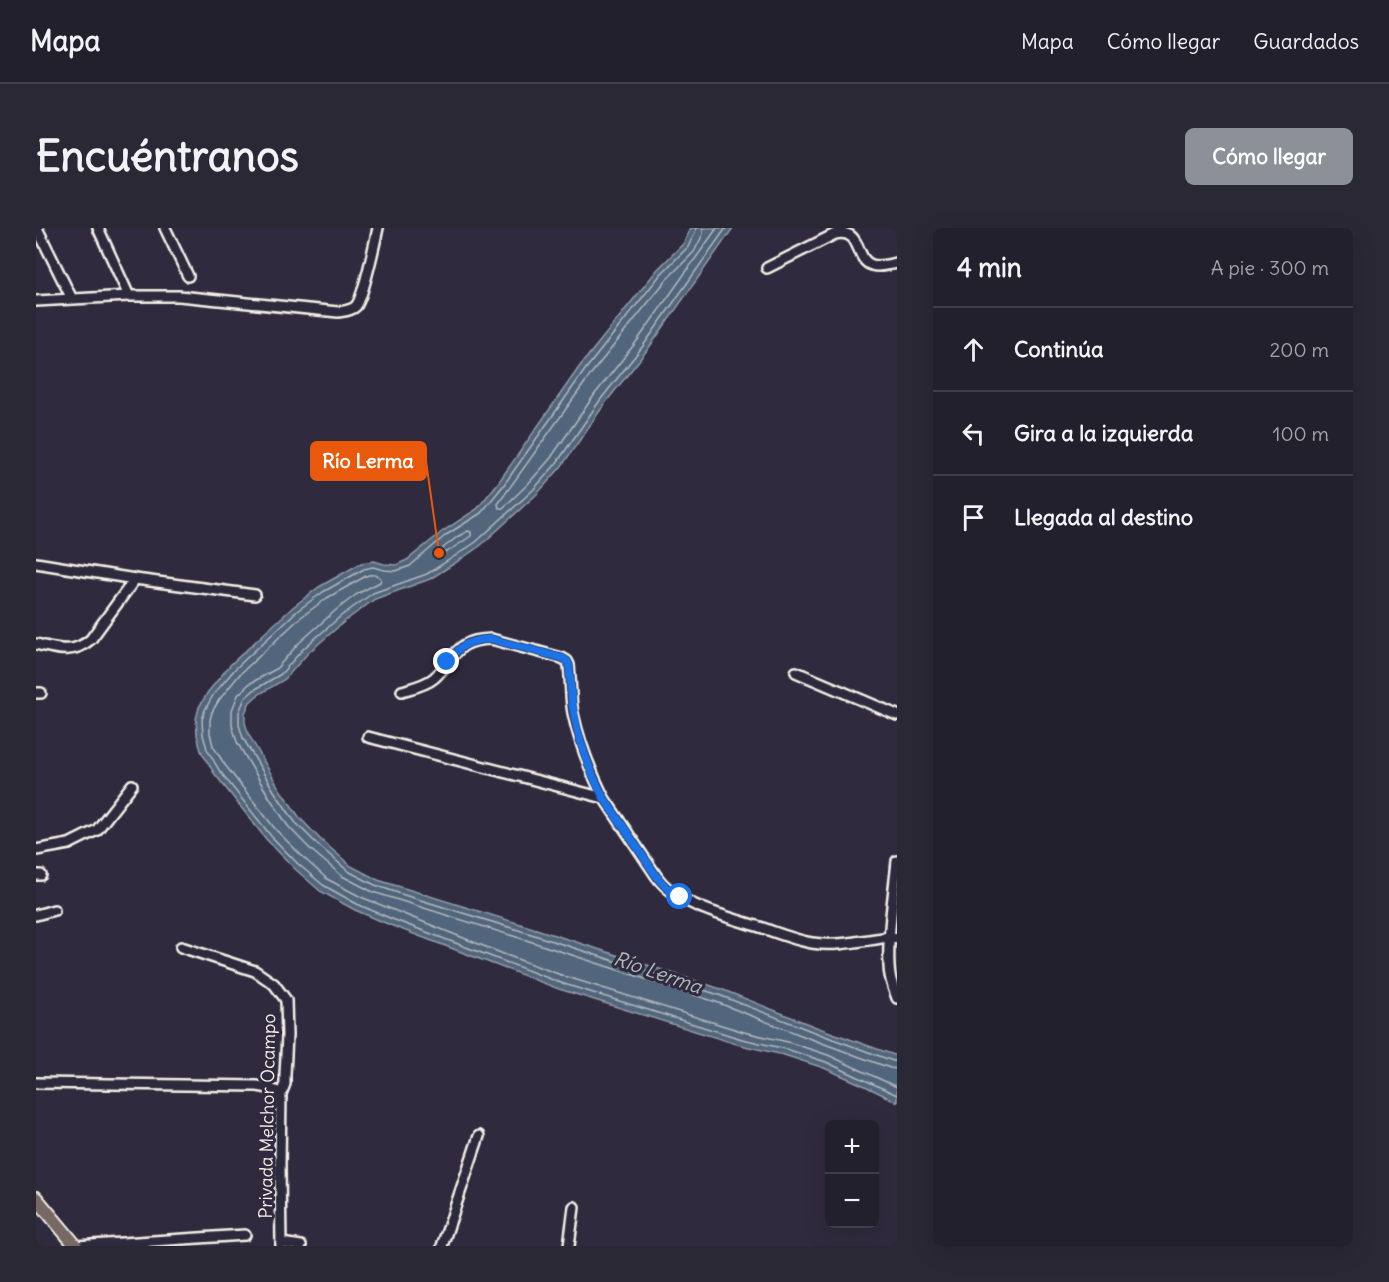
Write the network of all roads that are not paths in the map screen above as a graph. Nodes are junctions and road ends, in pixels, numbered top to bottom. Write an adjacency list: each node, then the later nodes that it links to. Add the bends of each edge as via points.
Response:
1 (37, 228): 9 (street)
2 (98, 228): 8 (street)
3 (165, 228): 7 (street)
4 (378, 228): 8 (street, via 361,295 356,306 348,311 199,297)
5 (897, 263): 6 (street, via 872,265 854,238 842,232)
6 (767, 268)
7 (188, 276)
8 (129, 296): 9 (street)
9 (72, 299): 10 (street)
10 (36, 301)
11 (36, 563): 12 (street)
12 (135, 579): 13 (street); 14 (street, via 85,645 65,650)
13 (255, 595)
14 (36, 645)
15 (796, 672): 17 (street)
16 (402, 691): 20 (street, via 431,681 457,650 479,639 562,658 569,665 573,712 580,737)
17 (897, 715)
18 (368, 737): 20 (street)
19 (132, 785): 21 (street, via 97,830 69,844)
20 (604, 798): 25 (street, via 661,882 698,906 812,943)
21 (36, 850)
22 (897, 861): 25 (street)
23 (54, 910): 24 (street)
24 (36, 915)
25 (893, 937): 27 (street, via 889,966)
26 (181, 947): 29 (street, Privada Melchor Ocampo, via 255,971 274,984 286,1000 288,1035)
27 (897, 998)
28 (36, 1083): 29 (street, via 257,1086)
29 (281, 1094): 34 (street, Privada Melchor Ocampo)
30 (479, 1136): 37 (street)
31 (36, 1198): 35 (main road)
32 (574, 1207): 38 (street)
33 (244, 1235): 35 (street)
34 (281, 1244): 36 (street)
35 (76, 1246)
36 (301, 1246)
37 (442, 1246)
38 (569, 1246)

